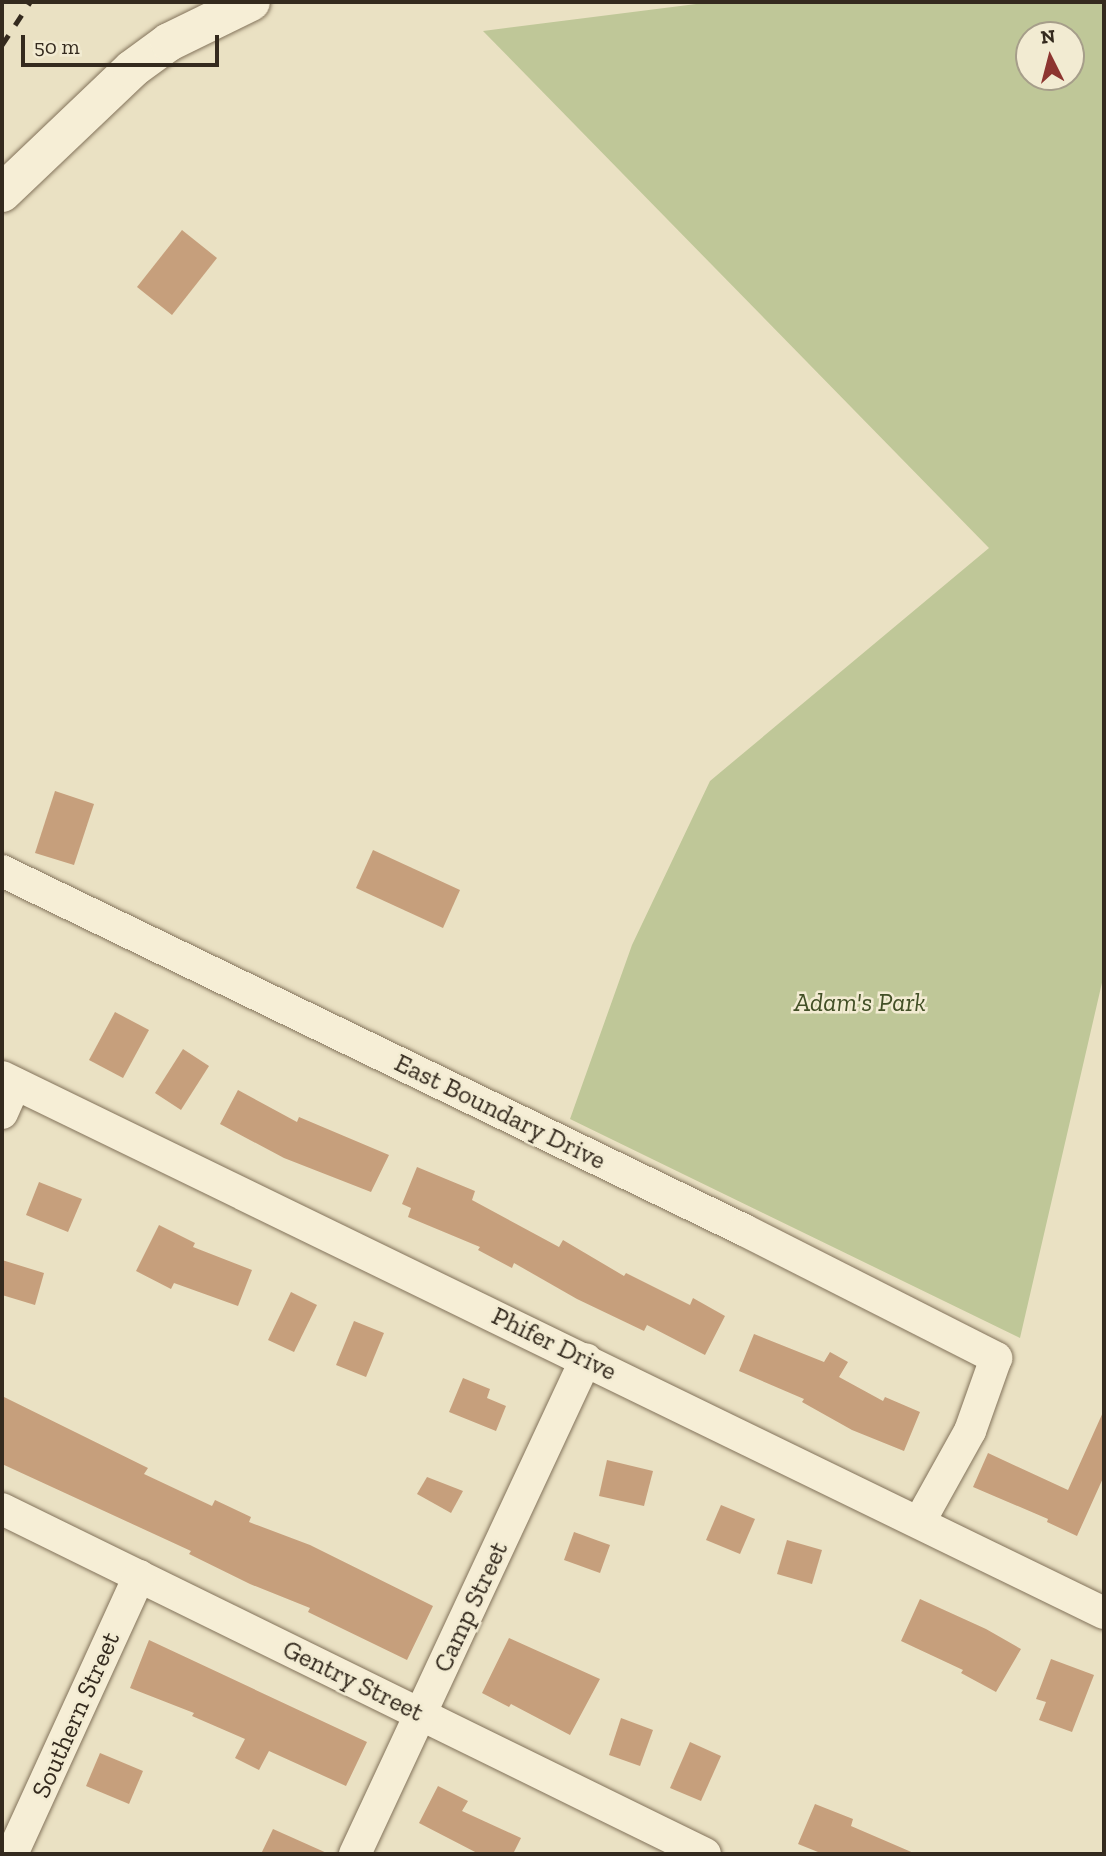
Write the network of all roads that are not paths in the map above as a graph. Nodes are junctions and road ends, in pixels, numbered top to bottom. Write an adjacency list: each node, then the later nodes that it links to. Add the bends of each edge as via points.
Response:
1 (251, 2): 2 (main road, via 169,42 132,69)
2 (2, 193)
3 (2, 871): 8 (street, East Boundary Drive, via 744,1230 996,1358 970,1431)
4 (8, 1080): 5 (street); 6 (street, Phifer Drive)
5 (2, 1113)
6 (586, 1359): 8 (street, Phifer Drive); 11 (street, Camp Street)
7 (2, 1509): 9 (street, Gentry Street)
8 (920, 1521): 10 (street, Phifer Drive)
9 (139, 1576): 11 (street, Gentry Street); 12 (street, Southern Street)
10 (1104, 1613)
11 (421, 1714): 13 (street, Camp Street); 14 (street, Gentry Street)
12 (12, 1854)
13 (355, 1854)
14 (705, 1854)

